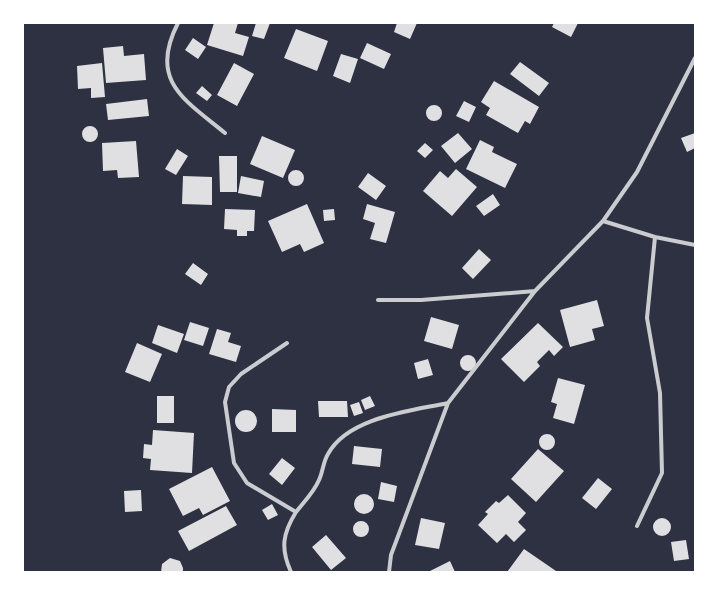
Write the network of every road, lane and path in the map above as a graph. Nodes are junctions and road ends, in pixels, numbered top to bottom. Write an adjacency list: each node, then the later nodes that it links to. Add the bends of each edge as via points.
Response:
1 (178, 23): 3 (street, via 171,37 167,59 171,83 180,95)
2 (695, 58): 4 (street, via 637,172)
3 (225, 133)
4 (603, 221): 5 (street); 7 (street)
5 (655, 237): 6 (street); 12 (street, via 647,318 660,393 662,473)
6 (695, 245)
7 (535, 291): 8 (street, via 421,300); 10 (street)
8 (378, 300)
9 (287, 343): 11 (street, via 241,374 229,387 225,402 234,463 247,483)
10 (448, 403): 11 (street, via 391,415 350,432 339,440 328,454 316,487); 14 (street, via 391,555)
11 (296, 512): 13 (street, via 286,528 284,542 286,562)
12 (637, 526)
13 (291, 572)
14 (389, 572)

